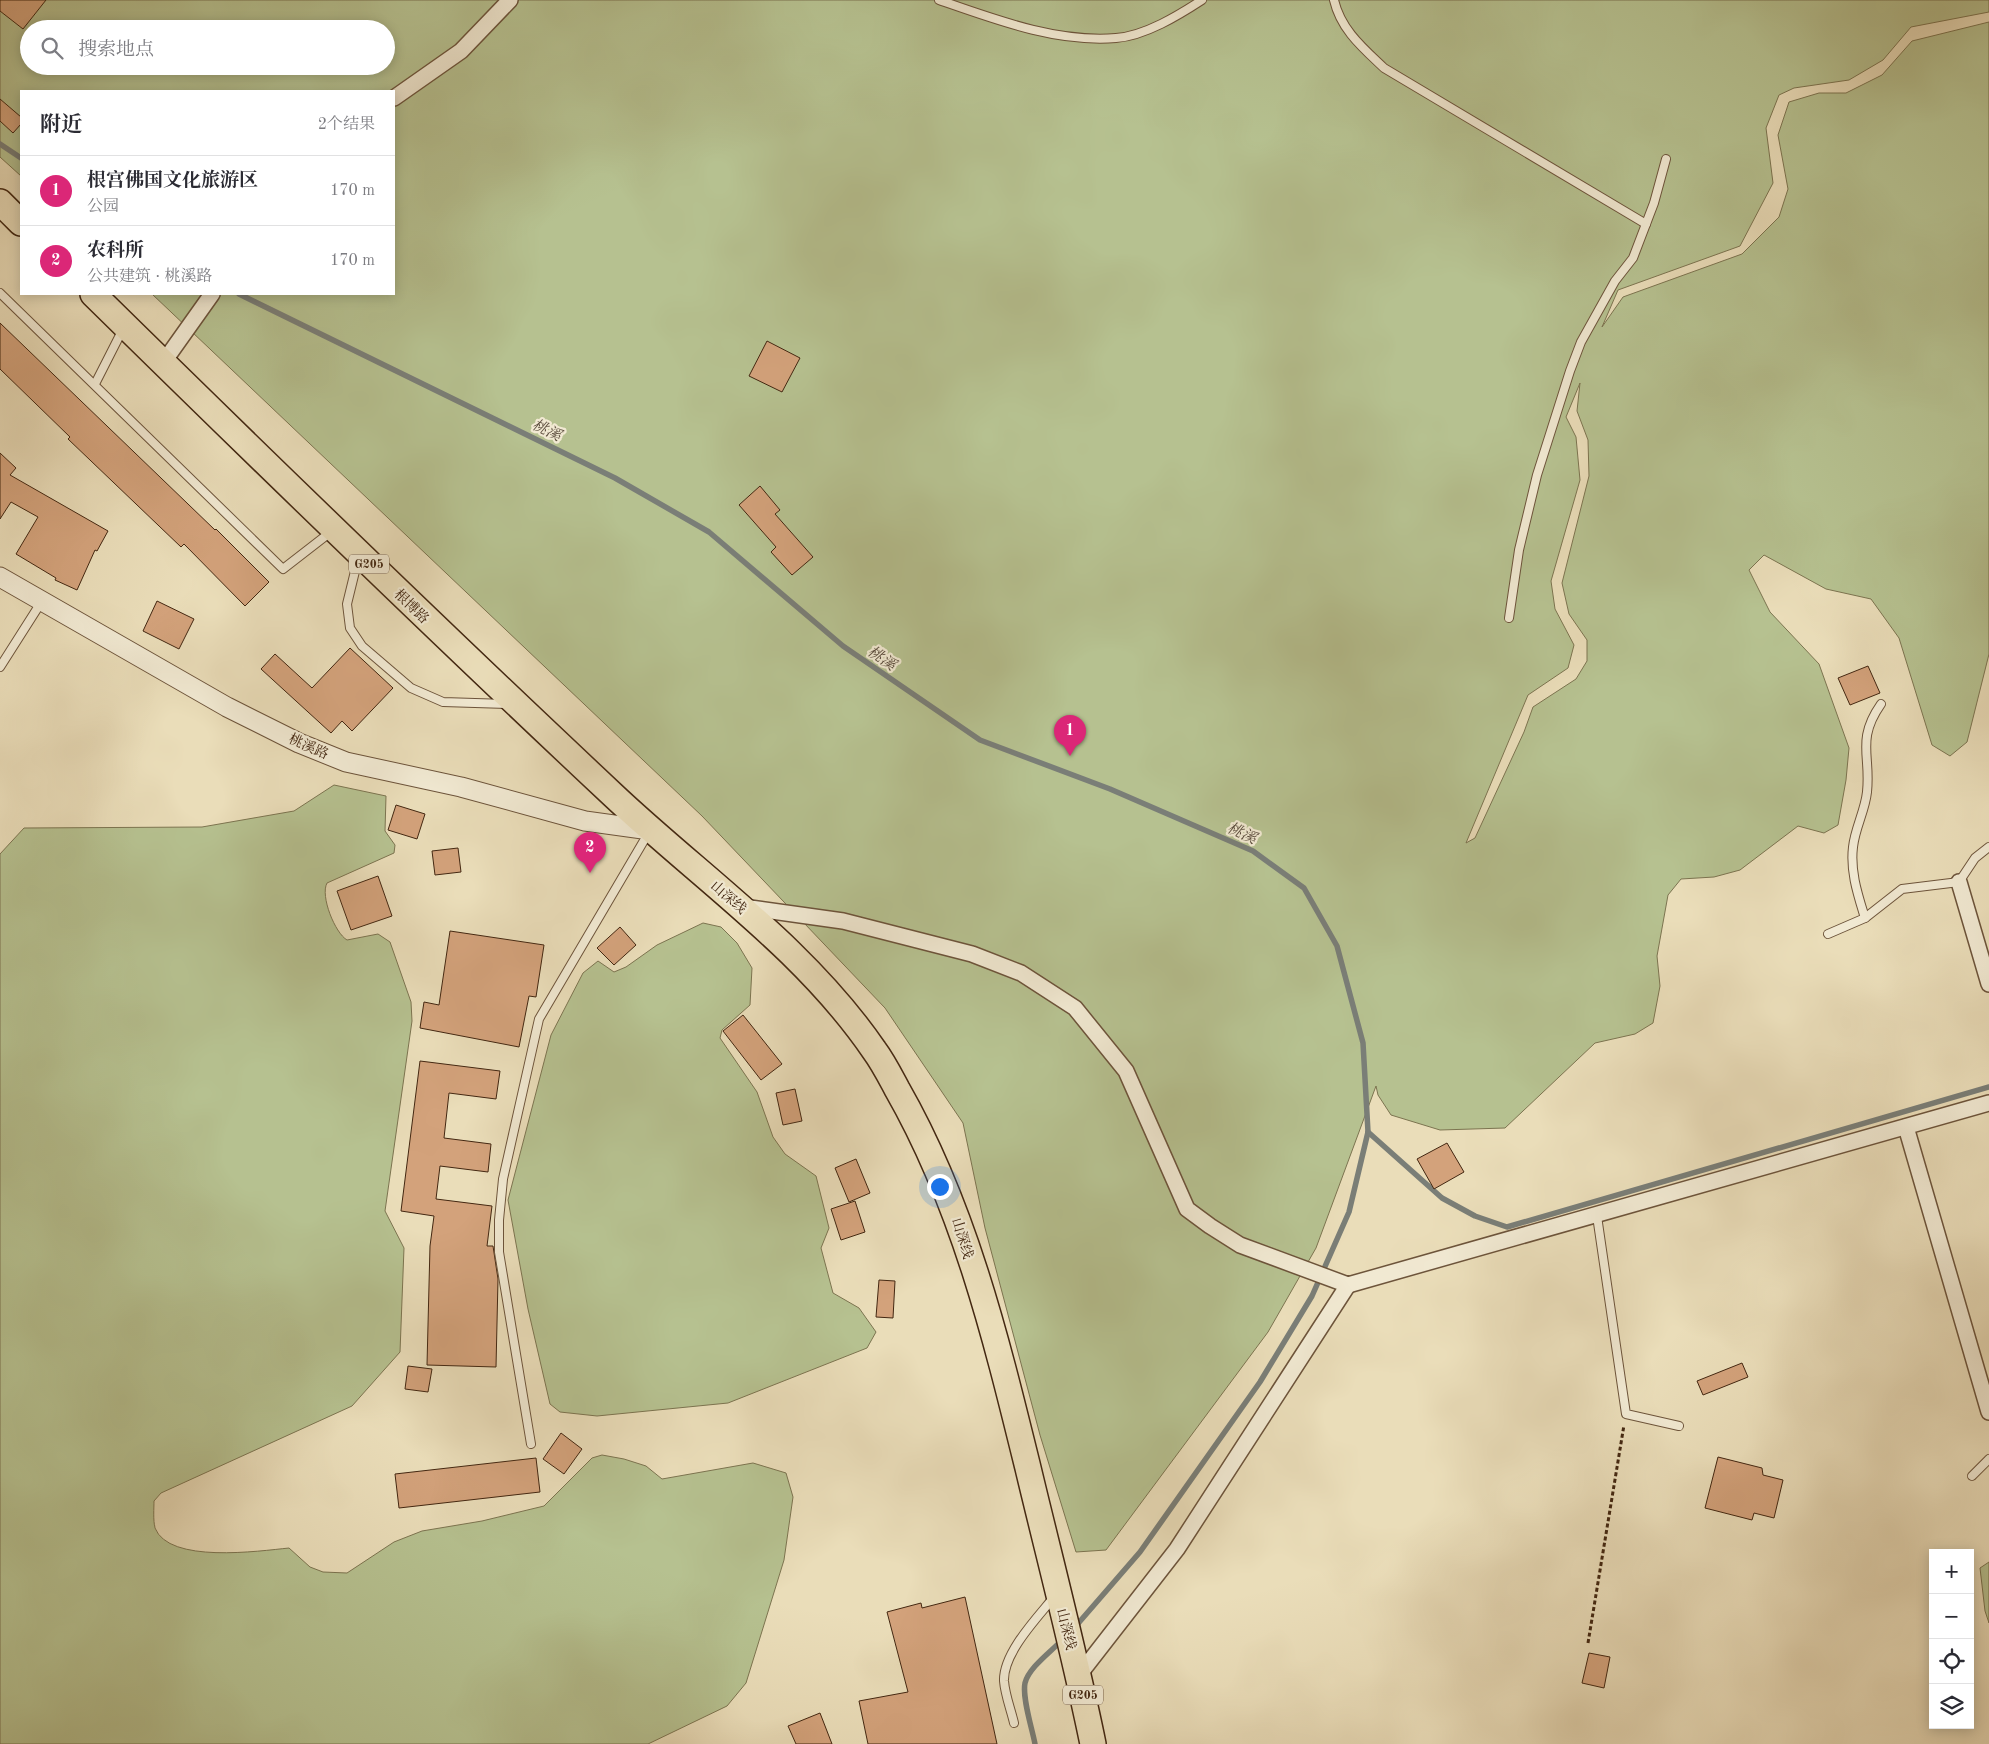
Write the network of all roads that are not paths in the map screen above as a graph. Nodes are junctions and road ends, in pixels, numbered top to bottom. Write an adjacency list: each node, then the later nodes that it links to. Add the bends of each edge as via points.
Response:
1 (510, 0): 5 (street, via 461,51)
2 (939, 0): 3 (lane, via 1023,28 1080,37 1117,38 1168,22)
3 (1202, 0)
4 (1334, 0): 9 (lane, via 1337,13 1353,39 1384,68)
5 (395, 97)
6 (1666, 159): 9 (lane)
7 (0, 202): 8 (highway)
8 (20, 222)
9 (1646, 224): 20 (lane, via 1633,258 1610,288 1581,342 1570,371 1537,475 1519,550)
10 (94, 295): 13 (highway, 根博路 / G205)
11 (211, 295): 14 (street)
12 (1, 297): 15 (lane)
13 (125, 325): 14 (highway, 根博路 / G205); 15 (lane)
14 (163, 363): 16 (highway, 根博路 / G205)
15 (95, 384): 16 (lane, via 283,569)
16 (333, 530): 17 (highway, 根博路 / G205)
17 (359, 554): 22 (highway, 根博路 / G205); 22 (lane, via 347,604 350,628 362,646 411,688 443,702)
18 (0, 577): 19 (street, 桃溪路)
19 (42, 601): 21 (lane); 24 (street, 桃溪路, via 227,707 346,762 461,787 585,822)
20 (1509, 618)
21 (0, 667)
22 (516, 704): 24 (highway, 根博路 / G205)
23 (1881, 704): 28 (lane, via 1871,719 1865,743 1867,791 1852,847 1852,872)
24 (650, 830): 27 (highway, 山深线 / G205); 37 (lane, via 539,1019 503,1179 499,1252)
25 (1989, 847): 26 (lane, via 1975,858)
26 (1959, 882): 28 (lane, via 1902,889); 30 (street)
27 (742, 907): 34 (street, via 843,922 972,954 1021,973 1075,1008 1126,1071 1187,1209 1240,1245); 40 (highway, 山深线 / G205, via 824,989 874,1050 914,1118 951,1199 999,1352)
28 (1865, 918): 29 (lane)
29 (1828, 934)
30 (1989, 984)
31 (1989, 1103): 32 (street)
32 (1906, 1128): 33 (street); 35 (street)
33 (1597, 1216): 34 (street); 36 (lane, via 1626,1414)
34 (1348, 1285): 41 (street, via 1177,1549)
35 (1989, 1412)
36 (1679, 1426)
37 (531, 1444)
38 (1989, 1458): 39 (lane)
39 (1972, 1476)
40 (1058, 1592): 41 (highway, 山深线 / G205); 42 (lane, via 1026,1632 1006,1669 1004,1681)
41 (1078, 1675): 43 (highway, 山深线 / G205)
42 (1014, 1723)
43 (1093, 1744)

